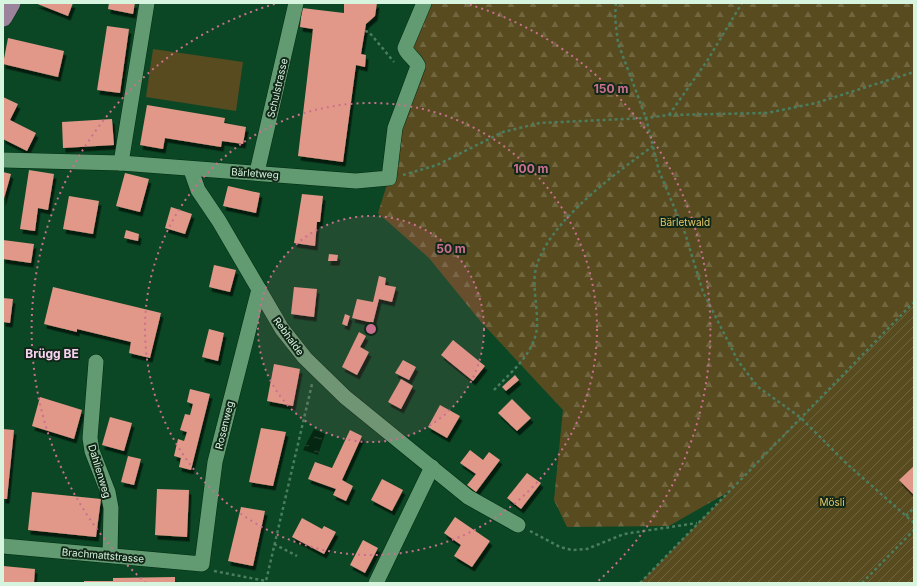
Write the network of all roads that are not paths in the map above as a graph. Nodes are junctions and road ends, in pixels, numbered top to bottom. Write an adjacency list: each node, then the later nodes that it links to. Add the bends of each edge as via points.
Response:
1 (11, 3): 5 (main road)
2 (147, 3): 7 (street)
3 (296, 3): 9 (street, Schulstrasse)
4 (424, 3): 9 (street, Bärletweg, via 405,48 418,66 395,128 389,178 356,181)
5 (3, 17)
6 (3, 160): 7 (street, Bärletweg)
7 (121, 164): 8 (street, Bärletweg)
8 (191, 170): 9 (street, Bärletweg); 10 (street, Rebhalde, via 198,190)
9 (257, 172)
10 (259, 289): 12 (street, Rebhalde, via 282,329 316,369 345,397); 16 (street, Rosenweg, via 215,462)
11 (96, 362): 15 (street, Dahlienweg, via 90,438 111,508)
12 (432, 467): 13 (street, Rebhalde, via 468,497); 17 (street)
13 (518, 525)
14 (3, 546): 15 (street, Brachmattstrasse)
15 (110, 555): 16 (street, Brachmattstrasse)
16 (205, 567)
17 (376, 583)

